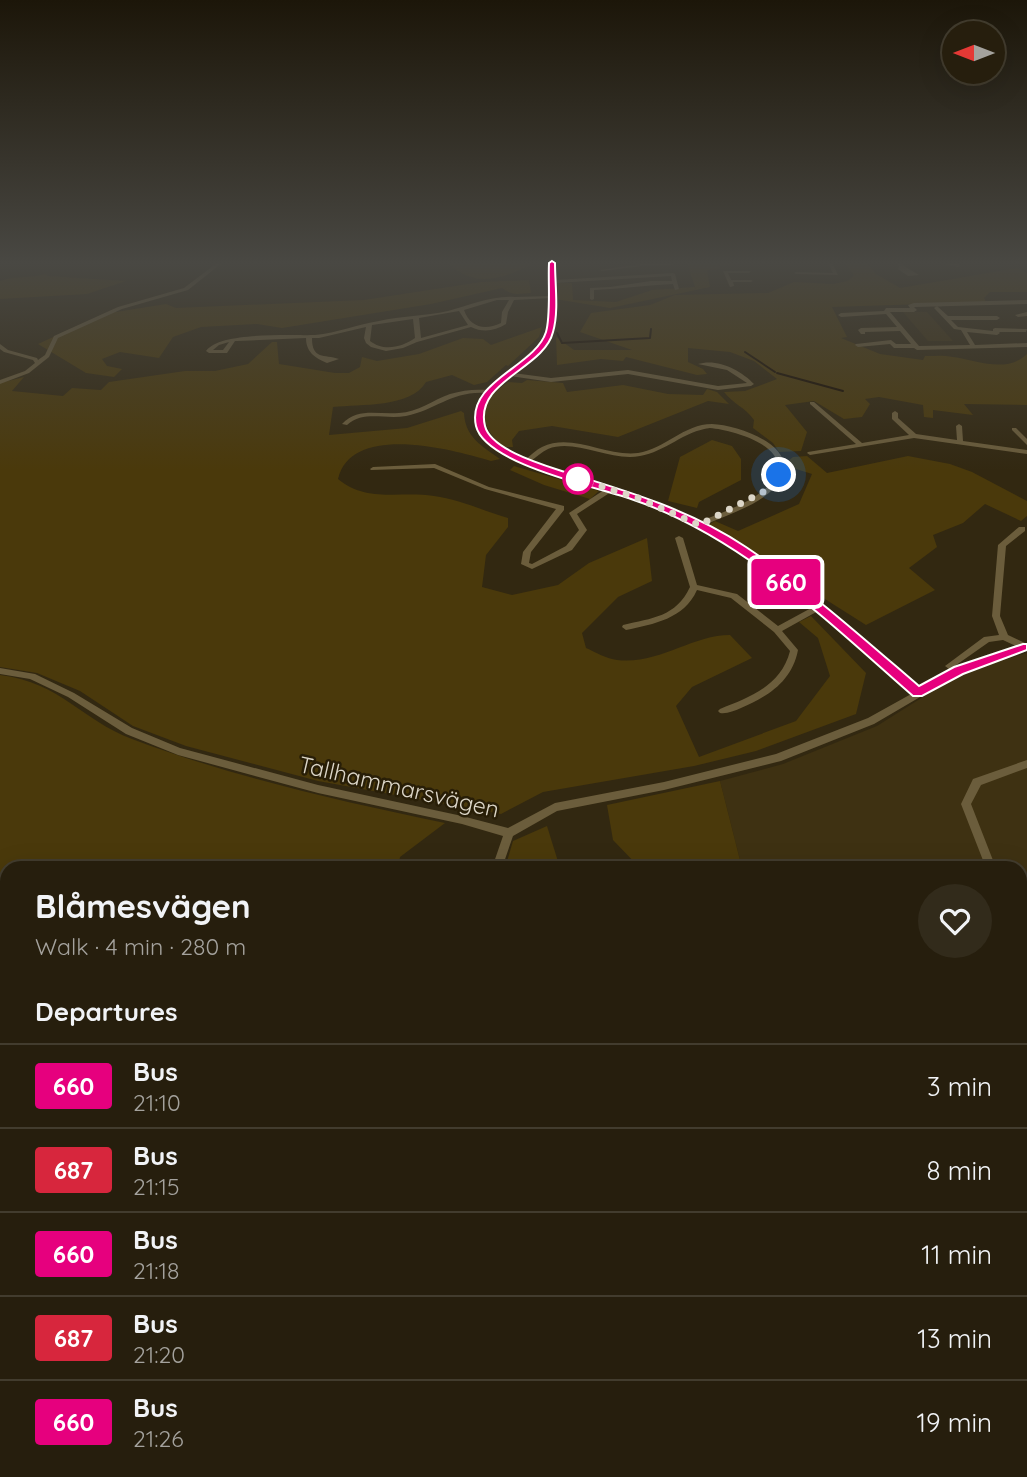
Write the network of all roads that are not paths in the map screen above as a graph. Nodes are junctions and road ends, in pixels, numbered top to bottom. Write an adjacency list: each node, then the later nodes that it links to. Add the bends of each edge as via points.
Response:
1 (67, 332): 19 (street, via 56,337 47,356)
2 (334, 332): 9 (street)
3 (369, 332): 11 (street, via 368,341 380,347 395,348)
4 (418, 332): 11 (street)
5 (449, 332): 11 (street)
6 (549, 332): 21 (street)
7 (903, 332): 15 (street)
8 (965, 332): 16 (street)
9 (309, 337): 10 (street); 18 (street, via 310,348)
10 (233, 340)
11 (415, 341)
12 (858, 345): 15 (street, via 891,342)
13 (1027, 345): 16 (street)
14 (0, 346): 19 (street)
15 (915, 346): 16 (street)
16 (977, 347): 17 (street)
17 (985, 353)
18 (321, 358)
19 (37, 362): 22 (street, via 21,376)
20 (701, 364): 21 (street, via 732,371 751,384 718,388 628,372 551,380)
21 (509, 374): 23 (street)
22 (0, 382)
23 (490, 392): 26 (street, via 458,392 414,413 362,414); 35 (street, via 480,407 481,428 503,451)
24 (812, 402): 32 (street)
25 (895, 413): 29 (street, via 895,419)
26 (345, 424)
27 (958, 426): 30 (street)
28 (1014, 429): 31 (street)
29 (914, 436): 30 (street); 32 (street)
30 (960, 440): 33 (street)
31 (1027, 443)
32 (860, 444): 34 (street)
33 (1027, 452)
34 (810, 453)
35 (526, 462): 37 (street); 40 (street, via 558,445 619,455 645,453 706,426 740,429 767,443 780,466 776,482)
36 (373, 469): 38 (street, via 435,466 487,488)
37 (610, 489): 39 (street); 40 (street)
38 (561, 508): 39 (street); 39 (street, via 527,552 527,567 552,559 581,536 582,524)
39 (573, 513)
40 (699, 525): 44 (street, via 763,563)
41 (1022, 529): 47 (street, via 1002,545 996,615)
42 (681, 540): 43 (street)
43 (694, 587): 45 (street, via 686,604 674,613); 46 (street, via 734,596)
44 (819, 607): 46 (street); 51 (street)
45 (626, 627)
46 (777, 630): 52 (street, via 793,650 793,664 760,696)
47 (1004, 637): 48 (street, Tallhammarsvägen); 49 (street, via 987,639)
48 (1027, 647): 51 (street, Tallhammarsvägen, via 958,671)
49 (949, 666)
50 (0, 671): 54 (street, Tallhammarsvägen, via 32,676 129,731 178,751)
51 (918, 692): 54 (street, Tallhammarsvägen, via 871,721 778,758 555,807)
52 (723, 711)
53 (1027, 764): 56 (street, via 977,782 966,804)
54 (509, 833): 55 (street)
55 (499, 861)
56 (988, 861)

